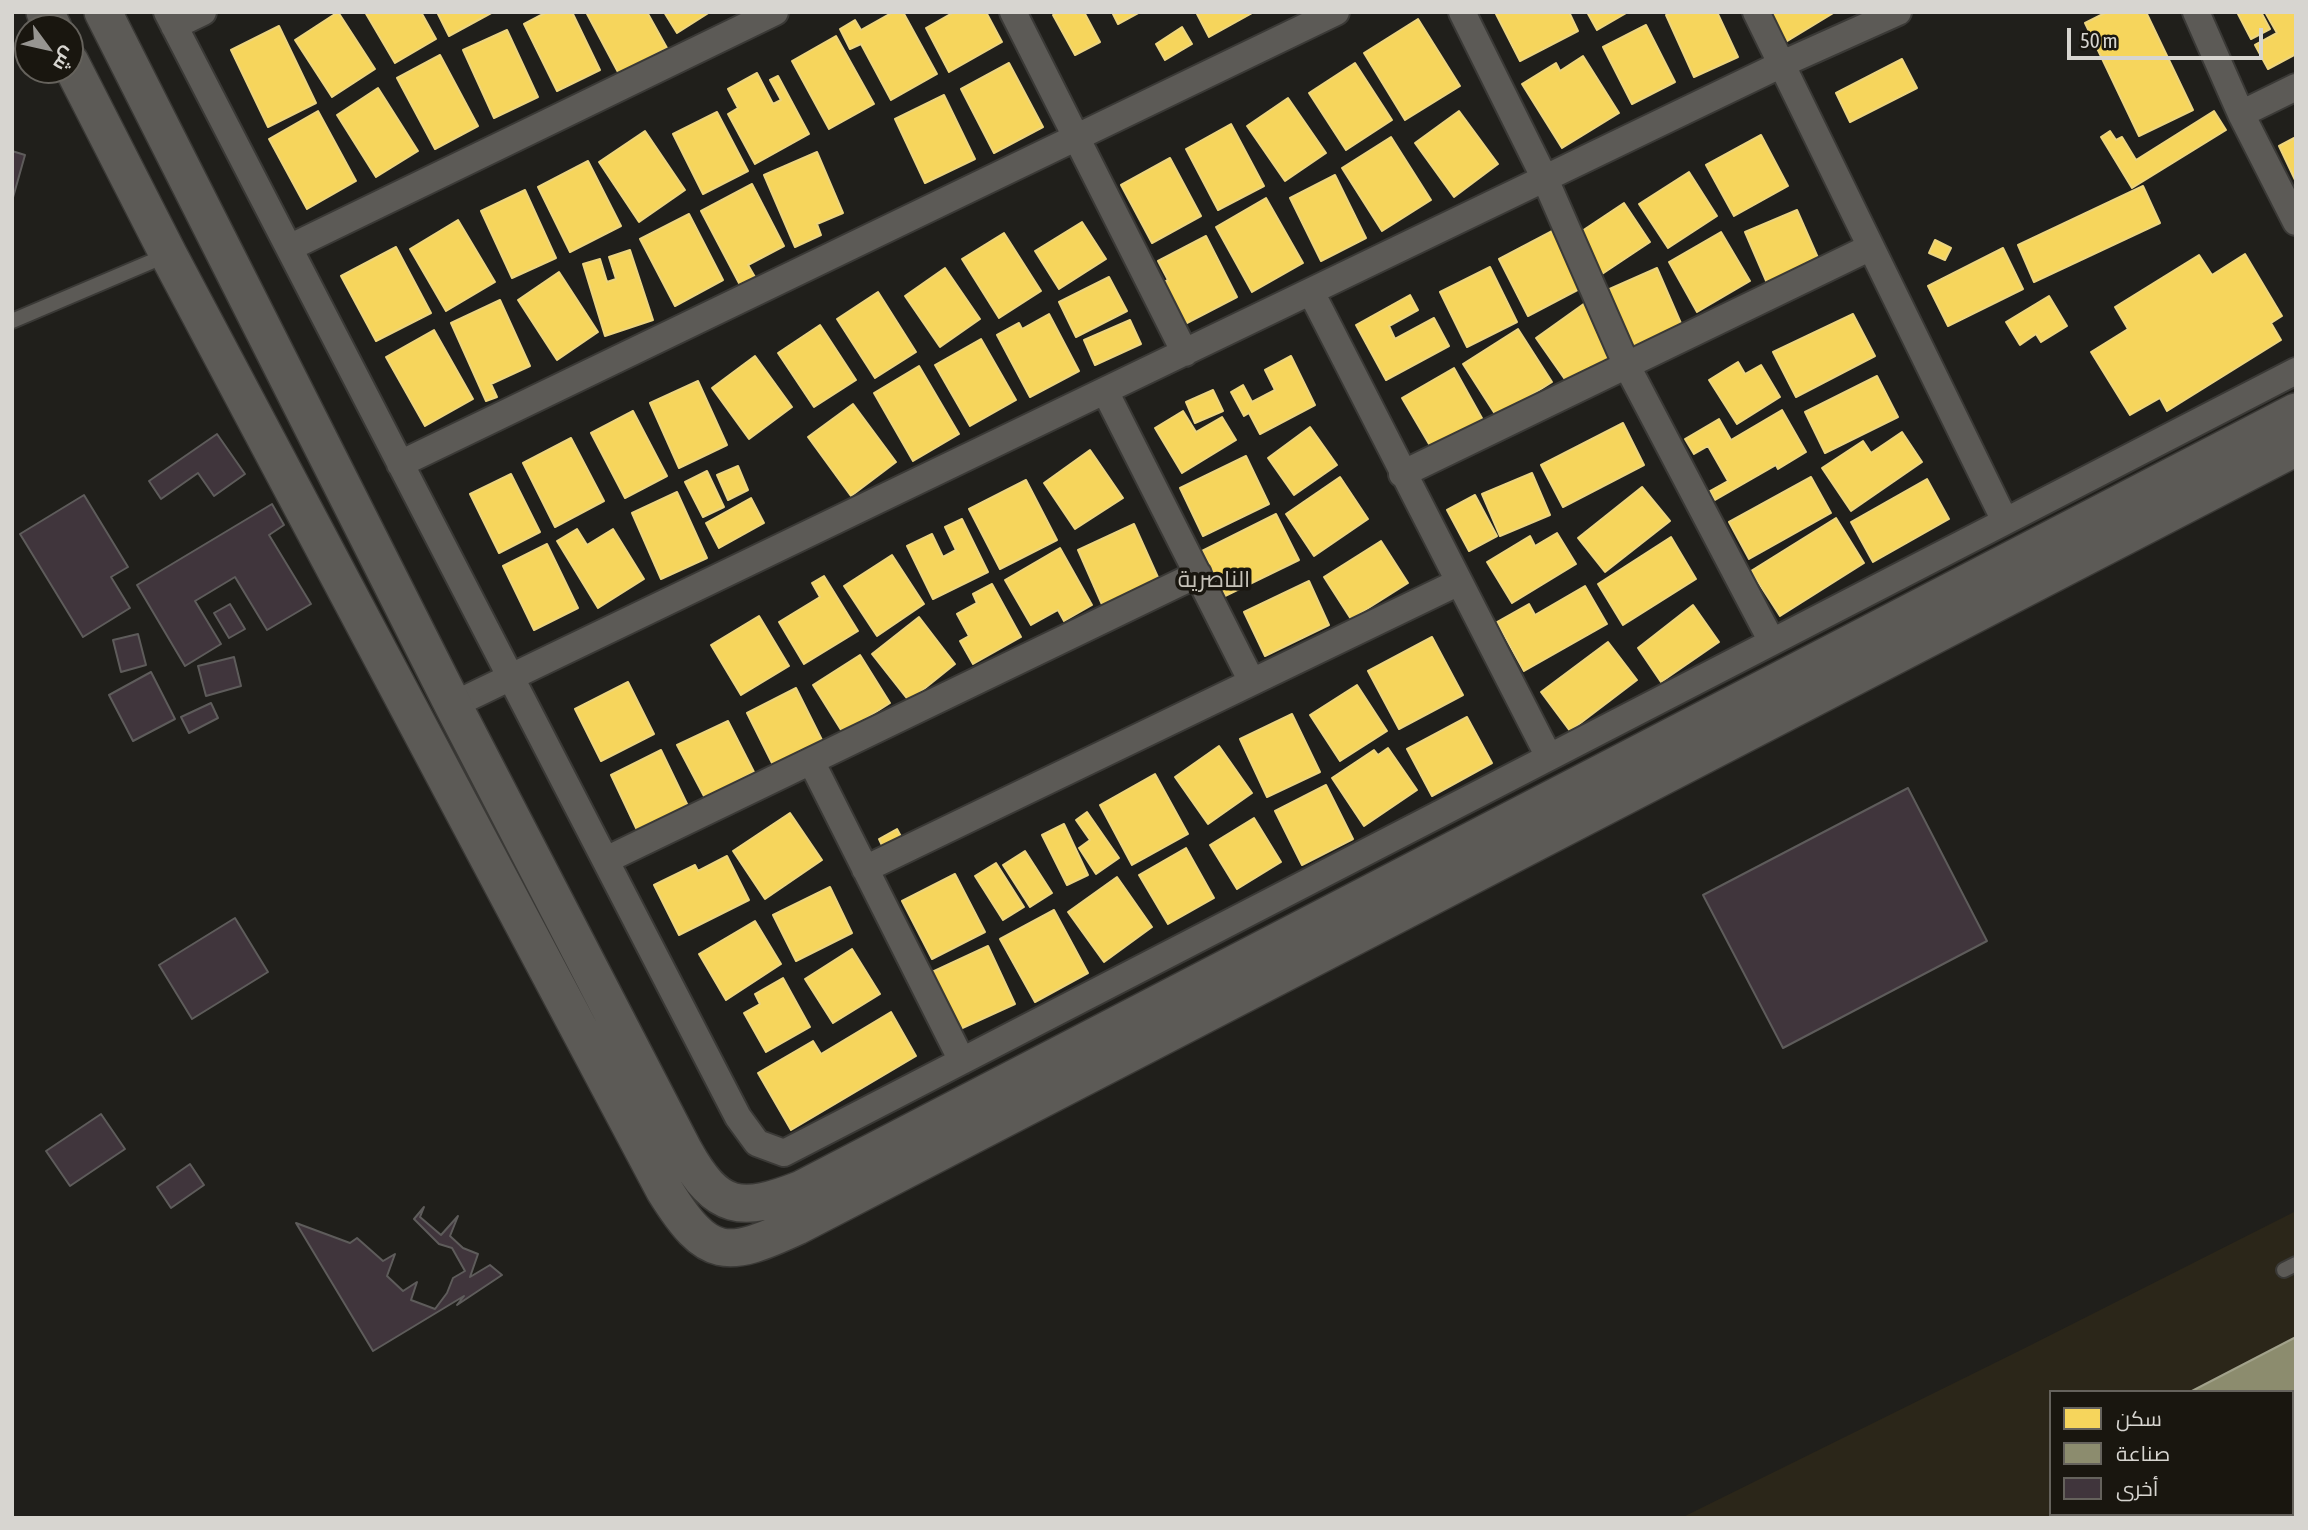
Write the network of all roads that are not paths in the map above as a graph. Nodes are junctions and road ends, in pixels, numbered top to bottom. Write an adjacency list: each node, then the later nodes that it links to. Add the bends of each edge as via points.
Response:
1 (103, 12): 37 (street)
2 (202, 12): 10 (street)
3 (775, 12): 18 (street)
4 (1013, 12): 15 (street)
5 (1336, 12): 15 (street)
6 (1462, 12): 16 (street)
7 (1756, 12): 11 (street)
8 (1898, 12): 11 (street)
9 (2196, 12): 14 (street)
10 (171, 19): 18 (street)
11 (1782, 64): 16 (street); 19 (street)
12 (81, 84): 20 (street)
13 (2296, 87): 14 (street)
14 (2241, 114): 17 (street)
15 (1076, 138): 23 (street); 29 (street)
16 (1545, 179): 21 (street); 24 (street)
17 (2296, 222)
18 (289, 247): 29 (street)
19 (1871, 247): 24 (street); 31 (street)
20 (168, 254): 22 (lane); 28 (street, via 665,1192 697,1234 709,1245 725,1248 761,1243 797,1226)
21 (1311, 292): 23 (street); 30 (street)
22 (12, 321)
23 (1185, 353): 26 (street)
24 (1627, 366): 30 (street); 34 (street)
25 (2296, 371): 31 (street)
26 (1105, 391): 32 (street); 35 (street)
27 (2296, 412): 37 (street, via 802,1189 755,1204 738,1205 724,1199 695,1172)
28 (2296, 447)
29 (400, 464): 35 (street)
30 (1402, 474): 33 (street)
31 (2005, 521): 34 (street)
32 (1198, 574): 36 (street); 39 (street)
33 (1457, 583): 36 (street); 38 (street)
34 (1772, 642): 38 (street)
35 (511, 678): 37 (street); 40 (street)
36 (1252, 682): 41 (street)
37 (453, 705)
38 (1549, 757): 42 (street)
39 (811, 761): 40 (street); 41 (street)
40 (606, 860): 42 (street, via 738,1117 757,1143 785,1153)
41 (865, 869): 42 (street)
42 (962, 1061)

